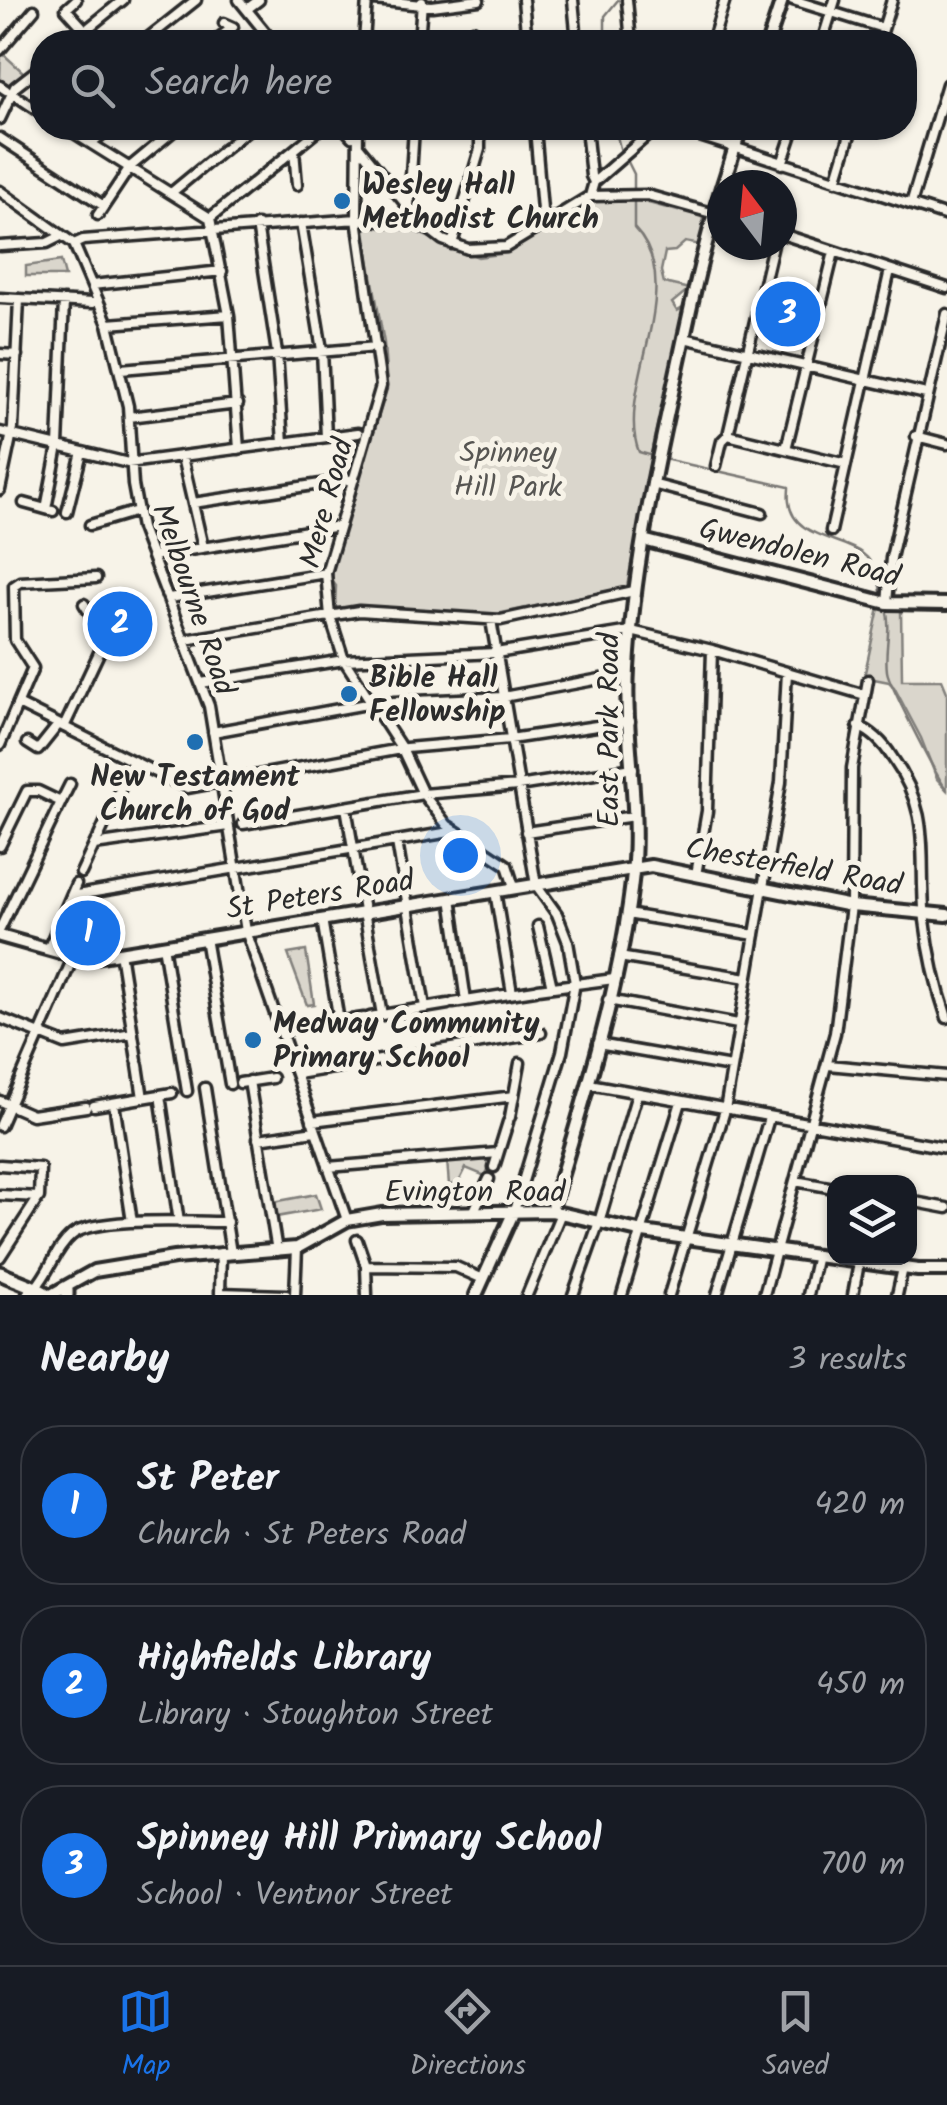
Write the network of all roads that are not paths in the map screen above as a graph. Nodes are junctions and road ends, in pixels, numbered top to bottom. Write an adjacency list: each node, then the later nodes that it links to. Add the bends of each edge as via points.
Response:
1 (76, 0): 23 (street, via 66,9)
2 (123, 0): 23 (street)
3 (196, 0): 17 (street)
4 (239, 0): 19 (street)
5 (260, 0): 19 (street)
6 (370, 0): 16 (street); 27 (street)
7 (479, 0): 16 (street)
8 (523, 0): 29 (street)
9 (572, 0): 30 (street)
10 (628, 0): 31 (street)
11 (726, 0): 32 (street)
12 (782, 0): 33 (street)
13 (794, 0): 20 (street)
14 (836, 0): 20 (street)
15 (892, 0): 22 (street)
16 (422, 2): 28 (street)
17 (183, 4): 24 (street)
18 (34, 10): 35 (street)
19 (247, 10): 26 (street)
20 (831, 13): 22 (street); 34 (street)
21 (224, 23): 25 (street)
22 (883, 28)
23 (86, 30)
24 (156, 30)
25 (229, 30)
26 (263, 30)
27 (366, 30)
28 (420, 30)
29 (526, 30)
30 (576, 30)
31 (630, 30)
32 (716, 30)
33 (772, 30)
34 (826, 30)
35 (0, 50)
36 (30, 76): 38 (street)
37 (947, 84): 70 (street)
38 (6, 90): 39 (street); 40 (street)
39 (30, 105)
40 (0, 119)
41 (0, 138): 62 (street, via 101,211)
42 (86, 140): 57 (street)
43 (95, 140): 57 (street)
44 (163, 140): 62 (street)
45 (236, 140): 68 (street)
46 (306, 140): 60 (street)
47 (359, 140): 58 (street, Mere Road)
48 (413, 140): 71 (street)
49 (480, 140): 83 (street)
50 (536, 140): 77 (street)
51 (587, 140): 64 (street)
52 (643, 140): 64 (street)
53 (715, 140): 59 (street)
54 (737, 140): 59 (street, East Park Road)
55 (790, 140): 61 (street)
56 (848, 140): 65 (street)
57 (91, 143): 62 (street)
58 (359, 147): 71 (street); 74 (street, Mere Road)
59 (734, 147): 61 (street); 63 (street, East Park Road)
60 (294, 150): 66 (street); 76 (street)
61 (782, 164): 65 (street)
62 (130, 167): 68 (street)
63 (727, 170)
64 (594, 182): 69 (street)
65 (836, 182): 70 (street)
66 (297, 186)
67 (0, 190): 80 (street)
68 (172, 194): 76 (street)
69 (590, 196): 72 (street, via 634,194); 77 (street)
70 (910, 204): 73 (street)
71 (409, 206): 78 (street)
72 (707, 212)
73 (947, 216)
74 (357, 219): 75 (street); 78 (street); 100 (street, Mere Road)
75 (301, 222): 79 (street); 101 (street)
76 (211, 223): 79 (street); 82 (street); 89 (street)
77 (546, 223): 83 (street, via 498,249)
78 (422, 224): 83 (street)
79 (256, 226): 104 (street)
80 (60, 237): 82 (street); 84 (street)
81 (797, 239): 85 (street)
82 (74, 244): 90 (street, Melbourne Road)
83 (452, 244)
84 (0, 246)
85 (834, 252): 88 (street); 107 (street)
86 (707, 255): 99 (street, East Park Road)
87 (769, 260): 102 (street)
88 (890, 270): 91 (street); 109 (street)
89 (222, 271): 90 (street); 96 (street)
90 (92, 284): 98 (street, Melbourne Road)
91 (947, 288)
92 (0, 298): 93 (street)
93 (19, 299): 94 (street); 105 (street)
94 (64, 301): 95 (street); 121 (street)
95 (92, 302)
96 (229, 314): 98 (street); 106 (street)
97 (947, 314): 110 (street)
98 (108, 324): 108 (street, Melbourne Road)
99 (684, 338): 102 (street); 130 (street, East Park Road)
100 (377, 347): 101 (street); 129 (street, Mere Road, via 381,386)
101 (322, 350): 104 (street); 118 (street)
102 (747, 353): 107 (street); 116 (street)
103 (0, 354): 105 (street)
104 (278, 354): 106 (street); 119 (street)
105 (17, 355): 114 (street)
106 (234, 357): 108 (street); 111 (street)
107 (806, 367): 109 (street); 123 (street)
108 (121, 370): 112 (street, Melbourne Road)
109 (865, 380): 110 (street); 127 (street)
110 (926, 394): 117 (street)
111 (238, 404): 112 (street); 122 (street)
112 (129, 417): 126 (street, Melbourne Road)
113 (0, 432): 114 (street)
114 (12, 434): 121 (street); 131 (street)
115 (358, 434): 118 (street)
116 (728, 435): 123 (street); 128 (street)
117 (916, 436): 120 (street); 149 (street)
118 (326, 438): 119 (street)
119 (283, 443): 122 (street)
120 (947, 444)
121 (58, 446): 124 (street); 132 (street, via 50,510)
122 (239, 449): 125 (street)
123 (786, 449): 127 (street)
124 (82, 452): 126 (street); 135 (street)
125 (182, 458): 126 (street); 133 (street)
126 (131, 463): 134 (street, Melbourne Road)
127 (846, 464): 139 (street)
128 (716, 466)
129 (354, 479): 133 (street); 138 (street, Mere Road)
130 (652, 484): 136 (street); 140 (street, East Park Road)
131 (0, 490)
132 (24, 503)
133 (193, 503): 141 (street)
134 (137, 511): 137 (street); 142 (street, Melbourne Road)
135 (68, 512)
136 (762, 514)
137 (90, 525)
138 (339, 526): 141 (street); 143 (street, Mere Road)
139 (831, 531)
140 (643, 540): 145 (street, East Park Road); 149 (street, Gwendolen Road)
141 (203, 547): 142 (street)
142 (152, 556): 146 (street, Melbourne Road)
143 (326, 573): 146 (street); 152 (street, Mere Road)
144 (96, 578): 148 (street, via 20,582)
145 (634, 591): 153 (street); 154 (street, East Park Road)
146 (169, 598): 155 (street, Melbourne Road)
147 (0, 600): 148 (street)
148 (13, 600): 166 (street, via 17,646 32,663)
149 (885, 603): 151 (street, Gwendolen Road)
150 (84, 604): 168 (street, via 106,638)
151 (947, 604)
152 (330, 616): 153 (street, via 358,611); 155 (street); 158 (street, Mere Road)
153 (490, 620): 157 (street)
154 (631, 631): 156 (street); 157 (street); 160 (street, East Park Road)
155 (185, 640): 162 (street, Melbourne Road)
156 (712, 650): 159 (street); 196 (street, via 706,811)
157 (496, 653): 158 (street); 164 (street)
158 (344, 660): 162 (street); 165 (street, Mere Road)
159 (787, 672): 163 (street); 200 (street, via 781,782)
160 (627, 674): 164 (street); 167 (street, East Park Road)
161 (868, 680): 163 (street)
162 (202, 683): 171 (street, Melbourne Road)
163 (865, 696): 169 (street)
164 (503, 698): 165 (street); 172 (street)
165 (372, 703): 171 (street); 175 (street, Mere Road)
166 (18, 704): 168 (street); 170 (street)
167 (630, 721): 172 (street); 177 (street, East Park Road)
168 (61, 726): 173 (street, via 38,750); 176 (street)
169 (858, 726): 205 (street); 208 (street, via 885,746 914,796 925,846)
170 (3, 730): 174 (street)
171 (213, 732): 178 (street, Melbourne Road)
172 (510, 739): 175 (street); 180 (street)
173 (28, 744)
174 (0, 745)
175 (402, 749): 178 (street); 181 (street, Mere Road)
176 (133, 761): 178 (street, via 187,788); 189 (street)
177 (633, 768): 180 (street); 184 (street, East Park Road)
178 (221, 781): 186 (street, Melbourne Road)
179 (70, 784): 182 (street)
180 (518, 786): 181 (street); 188 (street)
181 (422, 794): 183 (street); 187 (street, Mere Road)
182 (61, 802): 191 (street, via 25,793); 212 (street)
183 (346, 806): 185 (street); 192 (street)
184 (634, 816): 188 (street); 194 (street, East Park Road)
185 (244, 824)
186 (228, 826): 189 (street); 193 (street, Melbourne Road)
187 (456, 832): 190 (street); 199 (street, Mere Road, via 506,865)
188 (526, 832): 198 (street)
189 (96, 841): 195 (street)
190 (397, 842): 192 (street); 204 (street)
191 (0, 846)
192 (353, 850): 193 (street); 206 (street)
193 (234, 869): 202 (street); 213 (street, Melbourne Road)
194 (633, 869): 196 (street, Chesterfield Road); 198 (street, St Peters Road); 207 (street, East Park Road)
195 (81, 872)
196 (696, 875): 200 (street, Chesterfield Road)
197 (76, 884): 202 (street)
198 (536, 885): 199 (street, St Peters Road); 224 (street, via 563,928)
199 (514, 887): 201 (street, St Peters Road)
200 (763, 888): 205 (street, Chesterfield Road); 214 (street)
201 (495, 891): 203 (street, St Peters Road); 226 (street)
202 (71, 896): 218 (street)
203 (451, 898): 204 (street, St Peters Road); 227 (street)
204 (408, 905): 206 (street, St Peters Road); 229 (street)
205 (851, 906): 208 (street, Chesterfield Road); 245 (street)
206 (364, 912): 210 (street, St Peters Road); 230 (street)
207 (627, 914): 214 (street); 220 (street, East Park Road)
208 (924, 914): 209 (street, Chesterfield Road); 233 (street)
209 (947, 915)
210 (322, 919): 213 (street, St Peters Road); 234 (street)
211 (538, 926): 225 (street)
212 (0, 929)
213 (246, 931): 216 (street, St Peters Road); 236 (street, Melbourne Road)
214 (756, 935): 222 (street)
215 (0, 936): 221 (street)
216 (205, 938): 217 (street, St Peters Road); 251 (street)
217 (163, 945): 219 (street, St Peters Road); 251 (street)
218 (49, 948)
219 (120, 952): 221 (street, St Peters Road); 241 (street)
220 (619, 957): 222 (street); 223 (street, East Park Road)
221 (73, 958): 240 (street)
222 (747, 978): 235 (street)
223 (614, 979): 224 (street); 228 (street, East Park Road)
224 (574, 984): 225 (street); 237 (street)
225 (552, 987): 226 (street)
226 (512, 993): 227 (street)
227 (466, 1000): 229 (street)
228 (608, 1000): 235 (street); 243 (street, East Park Road)
229 (425, 1007): 230 (street)
230 (382, 1014): 234 (street)
231 (516, 1017): 242 (street)
232 (0, 1018): 240 (street)
233 (947, 1018)
234 (339, 1020): 236 (street)
235 (738, 1024): 246 (street)
236 (282, 1030): 247 (street, Melbourne Road)
237 (568, 1030): 238 (street); 278 (street)
238 (554, 1031)
239 (542, 1033): 242 (street)
240 (39, 1034): 241 (street, via 65,1044); 259 (street)
241 (133, 1034): 255 (street)
242 (520, 1036): 247 (street)
243 (598, 1044): 246 (street); 250 (street, East Park Road)
244 (520, 1063): 254 (street)
245 (828, 1064): 248 (street); 262 (street)
246 (731, 1067): 260 (street)
247 (297, 1074): 264 (street, Melbourne Road)
248 (947, 1076)
249 (272, 1078): 251 (street)
250 (588, 1084): 252 (street); 279 (street, East Park Road)
251 (210, 1087): 253 (street); 265 (street); 284 (street)
252 (638, 1094): 258 (street); 285 (street)
253 (160, 1095): 255 (street); 283 (street)
254 (514, 1096): 264 (street); 267 (street)
255 (144, 1098): 257 (street)
256 (0, 1101): 259 (street)
257 (114, 1102): 259 (street, via 32,1116); 282 (street)
258 (681, 1102): 260 (street); 286 (street)
259 (9, 1106): 263 (street)
260 (725, 1110): 261 (street); 287 (street)
261 (768, 1118): 262 (street); 289 (street)
262 (813, 1124): 266 (street); 272 (street)
263 (0, 1126)
264 (314, 1126): 265 (street); 269 (street, Melbourne Road)
265 (258, 1139): 292 (street)
266 (947, 1148)
267 (498, 1153): 269 (street); 270 (street)
268 (0, 1165): 275 (street, via 40,1168)
269 (328, 1167): 281 (street, Melbourne Road)
270 (494, 1167)
271 (489, 1179): 280 (street)
272 (795, 1181): 273 (street); 291 (street)
273 (827, 1187)
274 (0, 1195): 275 (street)
275 (38, 1196): 294 (street)
276 (917, 1202): 277 (street)
277 (947, 1208)
278 (514, 1211): 279 (street, Evington Road); 280 (street, Evington Road); 303 (street)
279 (556, 1212): 285 (street, Evington Road); 311 (street)
280 (474, 1214): 281 (street, Evington Road)
281 (347, 1220): 290 (street, Evington Road)
282 (132, 1222): 283 (street); 304 (street, via 76,1231)
283 (179, 1222): 284 (street)
284 (226, 1222): 293 (street)
285 (600, 1222): 286 (street, Evington Road); 312 (street)
286 (643, 1232): 287 (street, Evington Road); 313 (street)
287 (688, 1237): 289 (street, Evington Road); 314 (street)
288 (356, 1240): 299 (street)
289 (731, 1242): 291 (street, Evington Road); 315 (street)
290 (296, 1248): 292 (street, Evington Road); 308 (street)
291 (775, 1248): 295 (street, Evington Road); 316 (street)
292 (277, 1251): 293 (street, Evington Road)
293 (226, 1253): 305 (street, Evington Road, via 104,1268); 307 (street, via 220,1294)
294 (0, 1256)
295 (816, 1256): 296 (street, Evington Road); 317 (street)
296 (827, 1258)
297 (859, 1265): 318 (street)
298 (877, 1265): 300 (street, Evington Road)
299 (366, 1266): 303 (street, via 456,1267); 309 (street)
300 (903, 1268): 301 (street, Evington Road); 319 (street)
301 (947, 1270)
302 (0, 1272): 304 (main road)
303 (483, 1279): 310 (street)
304 (30, 1291): 306 (main road)
305 (66, 1291): 306 (street, Evington Road)
306 (50, 1295)
307 (286, 1295)
308 (295, 1295)
309 (366, 1295)
310 (476, 1295)
311 (527, 1295)
312 (572, 1295)
313 (622, 1295)
314 (669, 1295)
315 (717, 1295)
316 (764, 1295)
317 (808, 1295)
318 (853, 1295)
319 (897, 1295)

